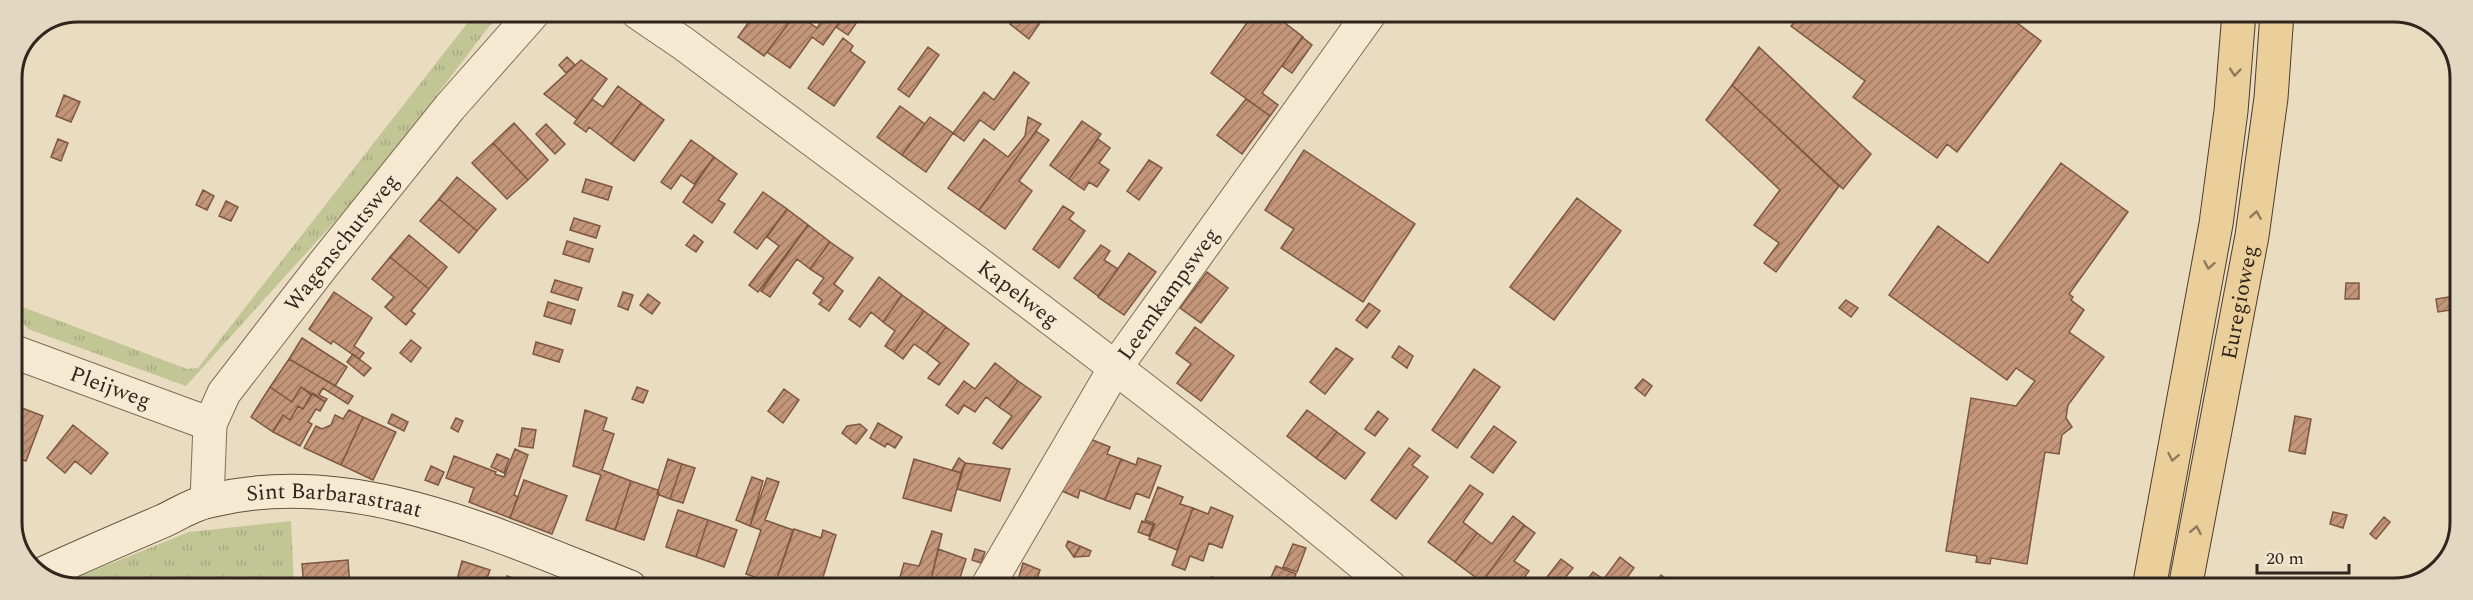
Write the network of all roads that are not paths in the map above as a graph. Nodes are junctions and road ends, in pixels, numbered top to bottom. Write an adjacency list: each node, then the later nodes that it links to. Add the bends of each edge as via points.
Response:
1 (525, 22): 8 (street, Wagenschutsweg, via 450,107 323,264 224,393)
2 (652, 22): 7 (street, Kapelweg)
3 (1364, 22): 7 (street, Leemkampsweg)
4 (2238, 22): 14 (main road, Euregioweg, one-way to 14, via 2216,224)
5 (2276, 22): 15 (main road, Euregioweg, one-way to 5, via 2252,237)
6 (23, 355): 8 (street, Pleijweg)
7 (1115, 368): 12 (street, Leemkampsweg); 13 (street, Kapelweg, via 1286,500)
8 (210, 424): 9 (street, Wagenschutsweg)
9 (207, 501): 10 (street, Sint Barbarastraat); 11 (street, Sint Barbarastraat, via 254,492 299,490 389,502 453,519)
10 (51, 570)
11 (607, 578)
12 (992, 578)
13 (1379, 578)
14 (2151, 578)
15 (2187, 578)

